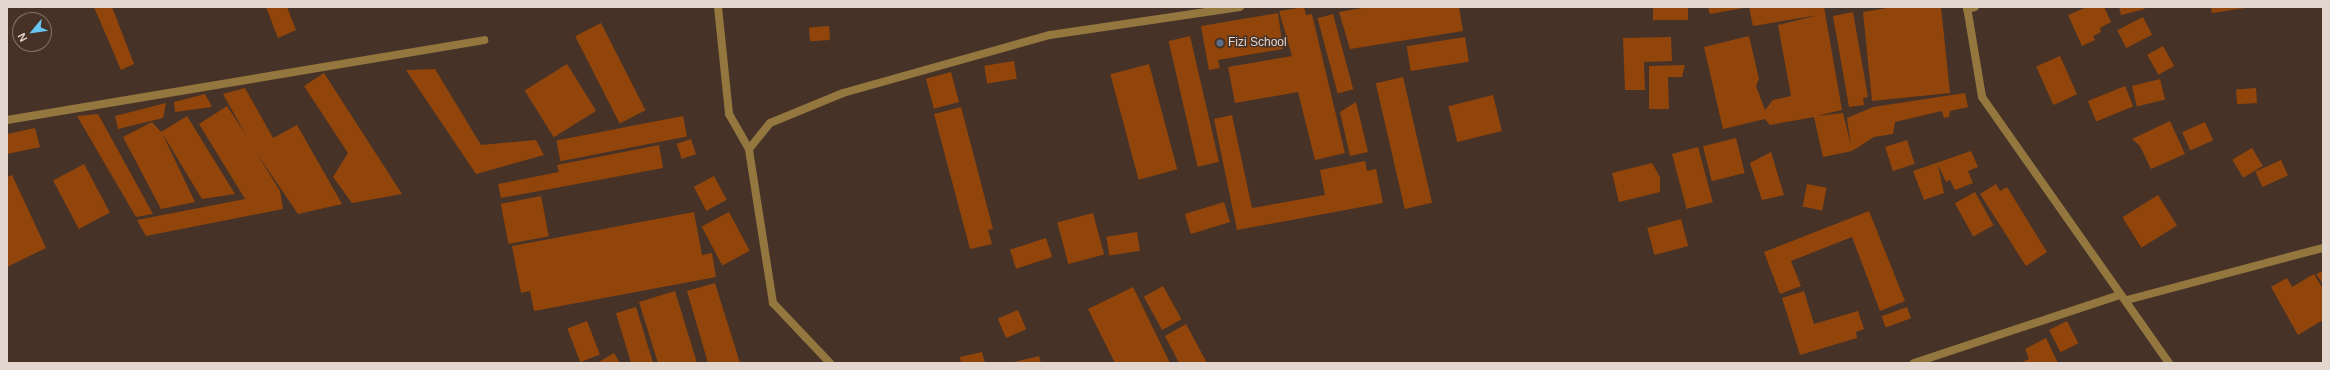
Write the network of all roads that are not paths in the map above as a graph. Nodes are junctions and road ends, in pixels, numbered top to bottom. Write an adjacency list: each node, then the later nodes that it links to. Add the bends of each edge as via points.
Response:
1 (718, 7): 6 (street, via 729,114)
2 (1240, 7): 6 (street, via 1050,35 843,93 770,123)
3 (1970, 8): 8 (street, via 1982,97)
4 (484, 40): 5 (street)
5 (7, 120)
6 (749, 149): 9 (street, via 773,303)
7 (2323, 248): 8 (street)
8 (2123, 298): 10 (street); 11 (street)
9 (830, 363)
10 (1914, 363)
11 (2170, 363)

